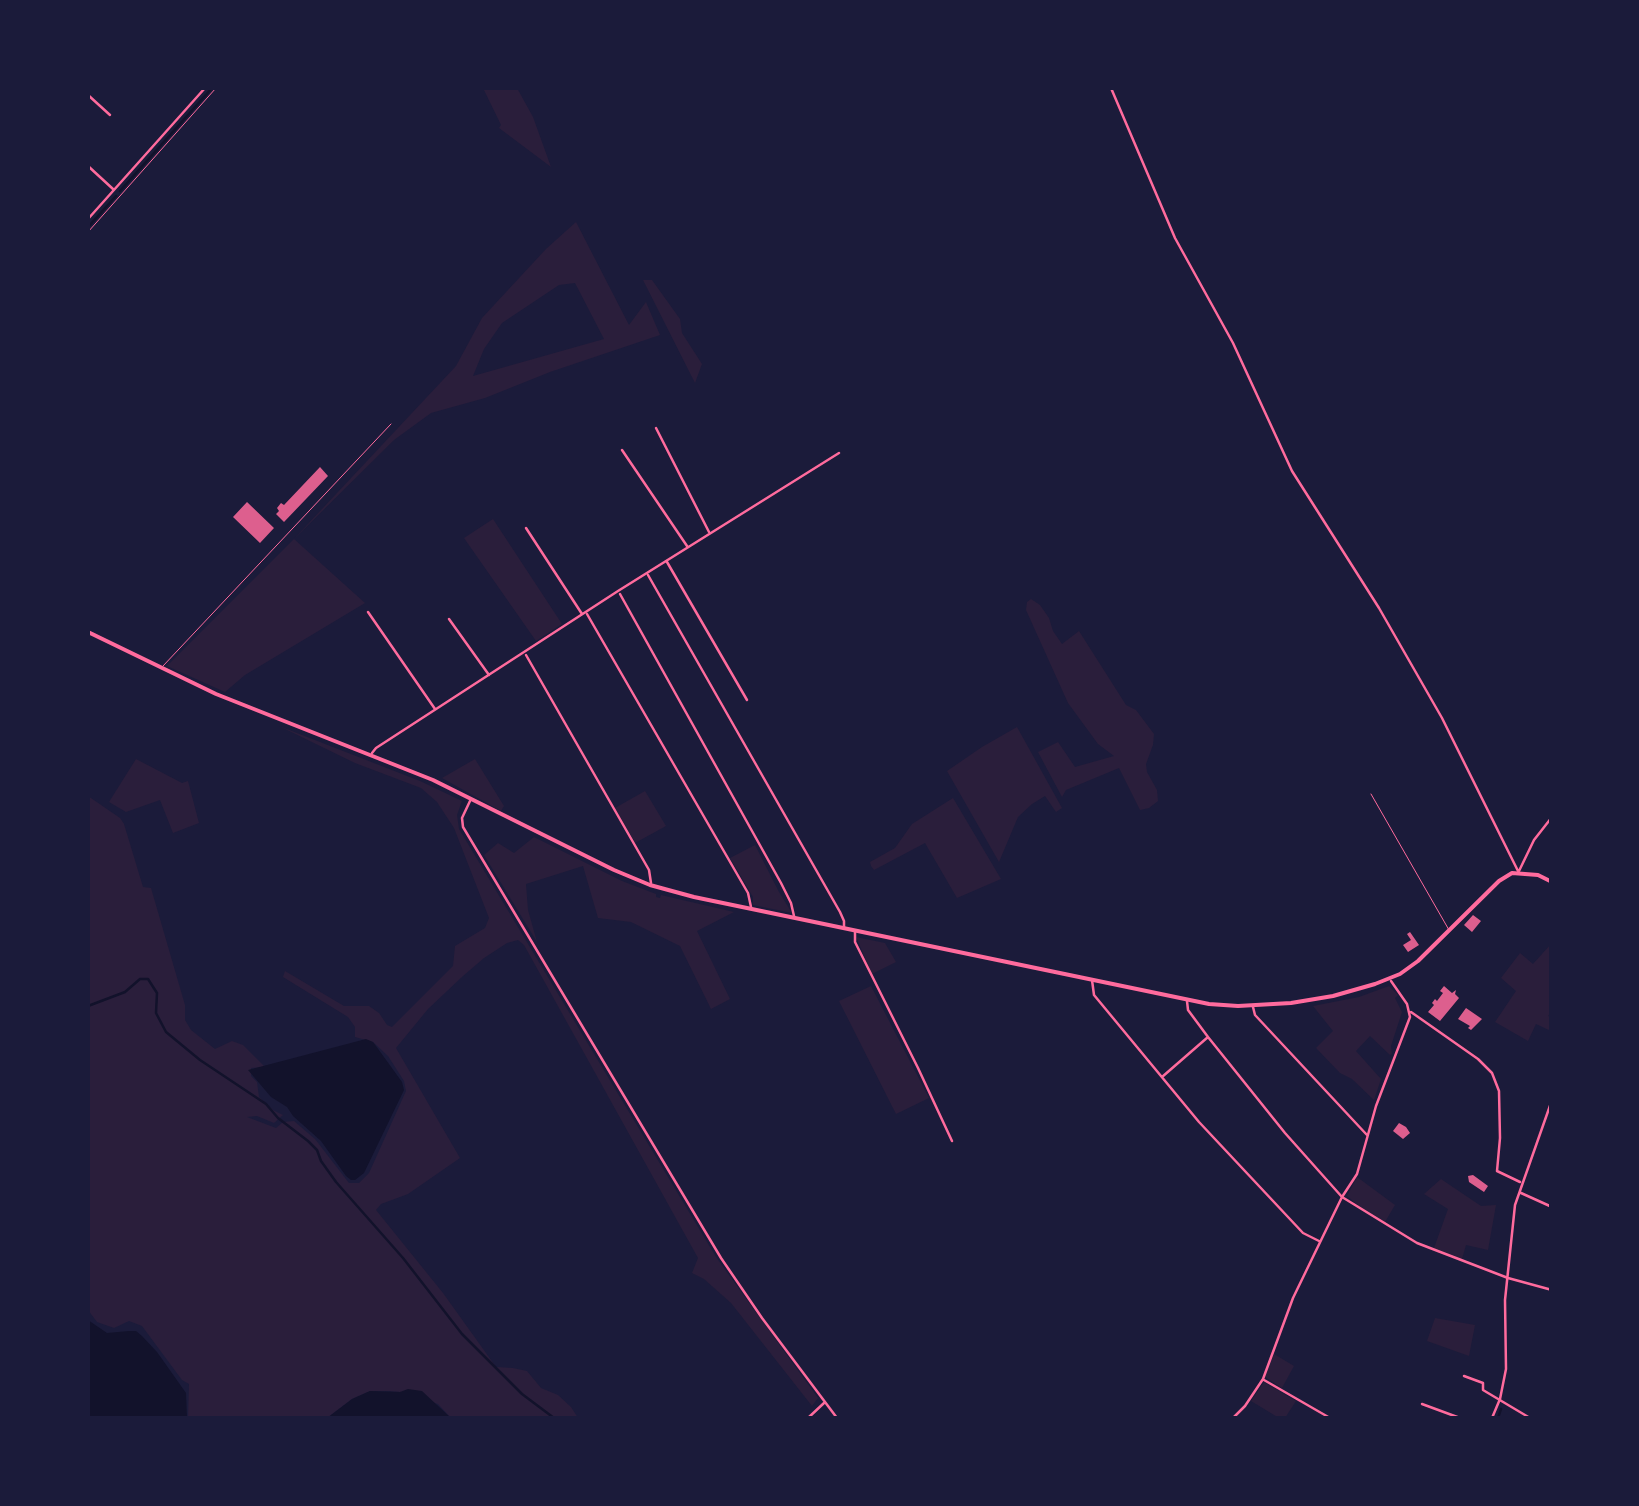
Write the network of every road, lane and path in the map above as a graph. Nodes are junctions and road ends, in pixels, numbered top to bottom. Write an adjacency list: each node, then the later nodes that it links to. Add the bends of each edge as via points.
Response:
1 (205, 88): 7 (street)
2 (216, 88): 9 (path)
3 (1111, 88): 33 (street, via 1180,246 1292,470 1442,718)
4 (88, 95): 5 (street)
5 (110, 115)
6 (88, 166): 7 (street)
7 (114, 190): 8 (street)
8 (88, 219)
9 (88, 232)
10 (391, 424): 25 (lane)
11 (656, 428): 15 (street)
12 (622, 450): 16 (street)
13 (839, 452): 15 (street)
14 (526, 528): 21 (street)
15 (710, 534): 16 (street)
16 (688, 548): 17 (street)
17 (666, 561): 18 (street); 27 (street)
18 (647, 573): 19 (street); 38 (street)
19 (618, 591): 21 (street); 37 (street, via 787,894)
20 (368, 612): 28 (street)
21 (585, 614): 24 (street); 36 (street, via 748,893)
22 (449, 618): 26 (street)
23 (88, 632): 25 (main road)
24 (525, 654): 26 (street); 35 (street, via 650,872)
25 (161, 668): 29 (main road)
26 (490, 676): 28 (street)
27 (746, 700)
28 (436, 710): 29 (street)
29 (372, 755): 31 (main road)
30 (1370, 794): 40 (lane)
31 (471, 798): 35 (main road); 61 (street, via 461,821 470,839 721,1258)
32 (1552, 816): 33 (street)
33 (1519, 872): 34 (main road); 40 (main road, via 1500,880)
34 (1552, 882)
35 (650, 886): 36 (main road)
36 (750, 909): 37 (main road)
37 (794, 918): 38 (main road)
38 (844, 928): 39 (main road)
39 (855, 930): 42 (main road); 50 (street, via 855,942)
40 (1449, 931): 41 (main road)
41 (1390, 978): 44 (main road, via 1333,996); 45 (street)
42 (1092, 980): 43 (main road); 47 (street, via 1094,995)
43 (1188, 1000): 44 (main road); 46 (street)
44 (1253, 1006): 49 (street)
45 (1410, 1012): 49 (street); 51 (street, via 1492,1073 1499,1091 1497,1172)
46 (1208, 1036): 47 (street); 53 (street)
47 (1161, 1078): 55 (street, via 1303,1233)
48 (1552, 1100): 51 (street)
49 (1368, 1136): 53 (street)
50 (952, 1141)
51 (1522, 1183): 52 (street)
52 (1519, 1192): 54 (street); 56 (street)
53 (1342, 1197): 55 (street); 56 (street, via 1416,1243)
54 (1552, 1207)
55 (1320, 1242): 59 (street)
56 (1508, 1278): 57 (street); 60 (street)
57 (1552, 1290)
58 (1464, 1376): 60 (street)
59 (1263, 1379): 65 (street); 66 (street)
60 (1500, 1399): 68 (street); 69 (street)
61 (825, 1402): 63 (street); 64 (street)
62 (1422, 1404): 67 (street)
63 (808, 1418)
64 (838, 1418)
65 (1232, 1418)
66 (1330, 1418)
67 (1460, 1418)
68 (1492, 1418)
69 (1530, 1418)

